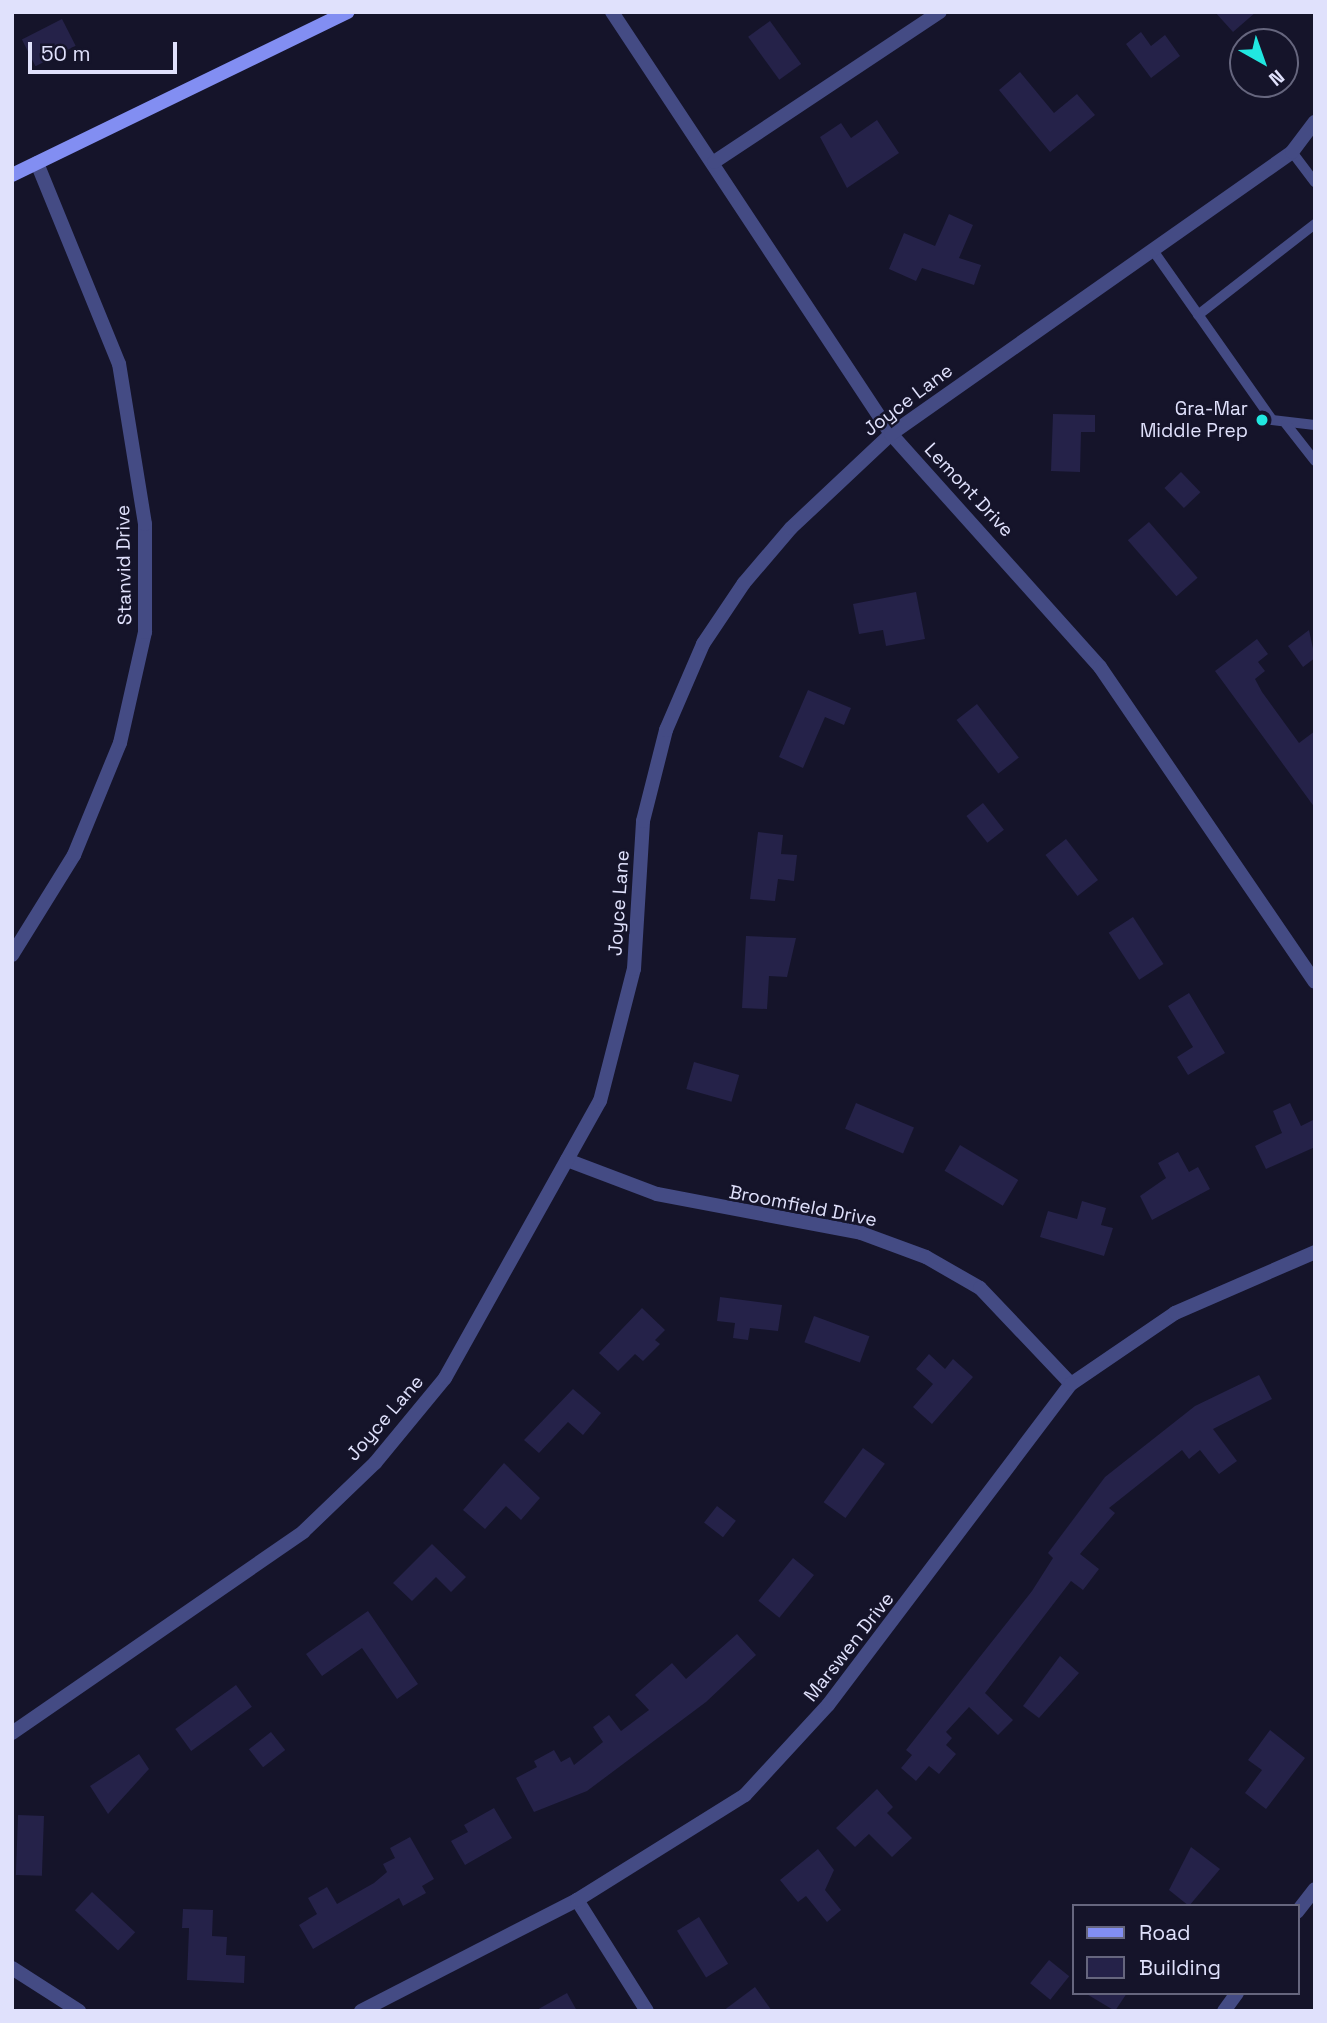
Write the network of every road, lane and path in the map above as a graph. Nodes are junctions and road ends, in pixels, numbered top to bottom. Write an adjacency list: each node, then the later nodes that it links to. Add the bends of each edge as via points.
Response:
1 (347, 12): 7 (main road)
2 (612, 12): 6 (street, Lemont Drive)
3 (940, 12): 6 (street)
4 (1315, 122): 5 (street, Joyce Lane)
5 (1292, 152): 9 (lane); 11 (street, Joyce Lane)
6 (714, 162): 15 (street, Lemont Drive)
7 (37, 163): 8 (main road); 17 (street, Stanvid Drive, via 122,376 145,524 145,632 120,743 79,843)
8 (12, 174)
9 (1315, 182)
10 (1315, 224): 12 (lane)
11 (1152, 248): 12 (lane); 15 (street, Joyce Lane)
12 (1198, 315): 13 (lane, via 1272,420)
13 (1286, 424): 14 (lane); 16 (lane)
14 (1315, 425)
15 (891, 434): 18 (street, Lemont Drive, via 1100,667); 19 (street, Joyce Lane, via 791,528 703,644 666,730 643,821 634,969 614,1063)
16 (1315, 461)
17 (12, 955)
18 (1315, 982)
19 (568, 1160): 21 (street, Broomfield Drive, via 657,1194 861,1233 926,1257 980,1288); 22 (street, Joyce Lane, via 445,1378 374,1463 303,1532 217,1596)
20 (1315, 1252): 21 (street, Marswen Drive, via 1175,1313)
21 (1071, 1384): 24 (street, Marswen Drive, via 787,1753 745,1795)
22 (12, 1733)
23 (1315, 1889): 25 (street)
24 (577, 1900): 29 (street, Marswen Drive); 30 (street)
25 (1299, 1909)
26 (12, 1968): 28 (street)
27 (1236, 1995): 31 (street)
28 (79, 2011)
29 (361, 2011)
30 (647, 2011)
31 (1224, 2011)

